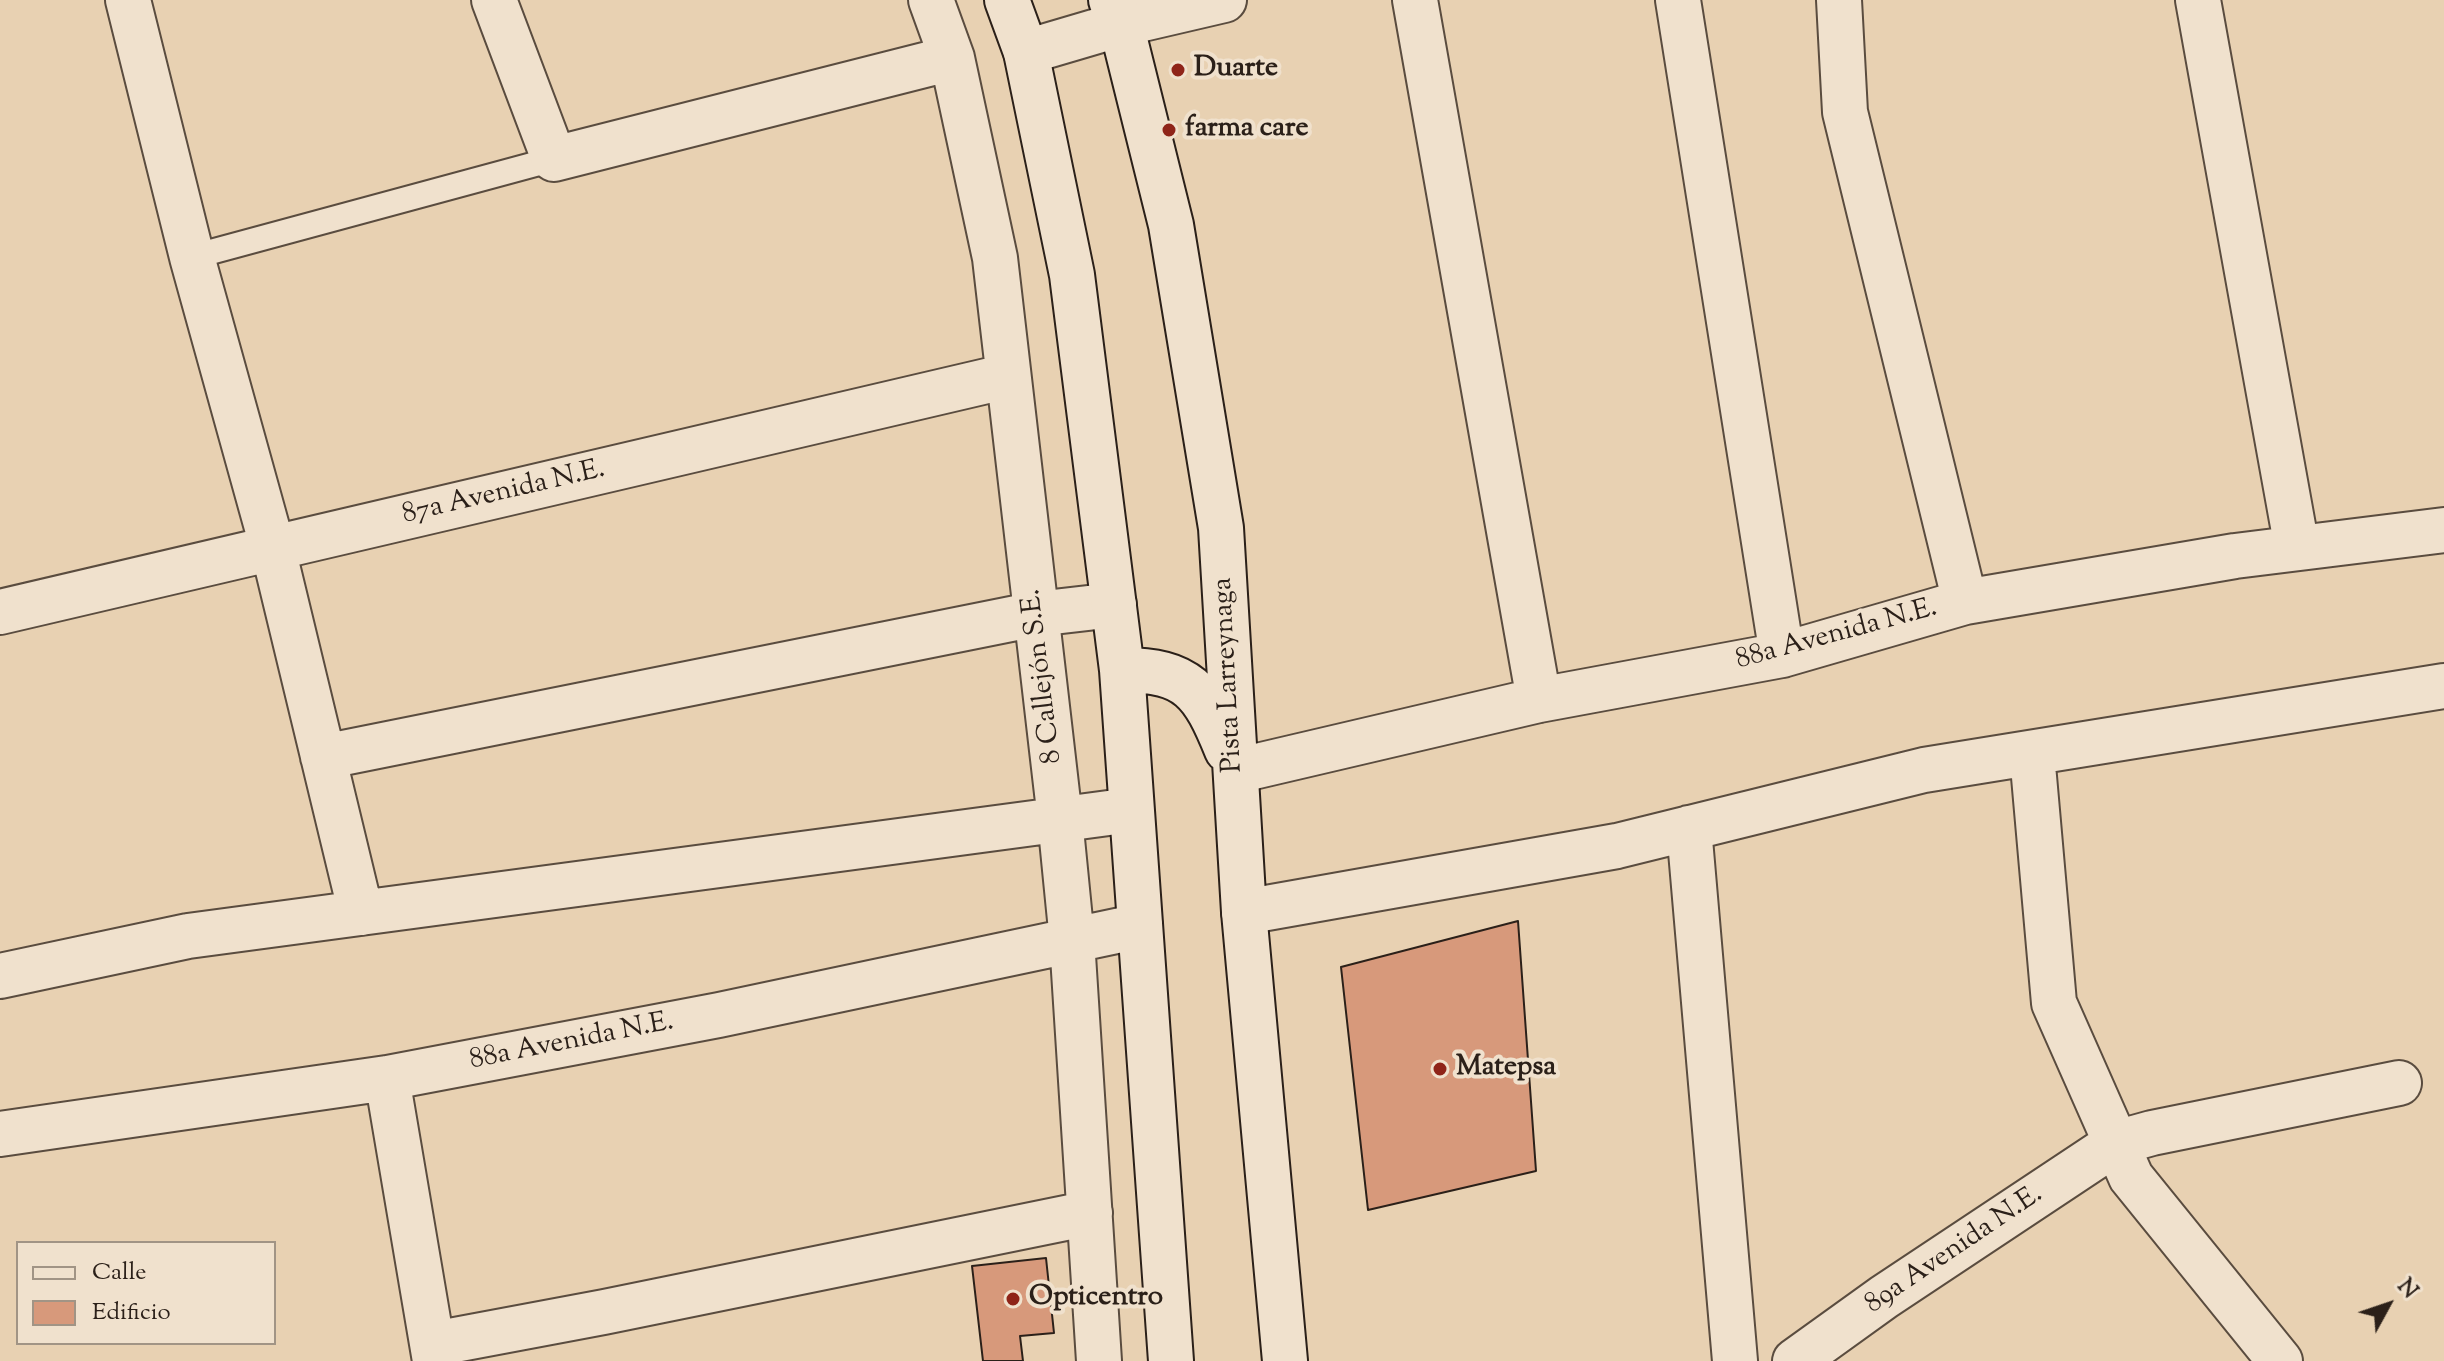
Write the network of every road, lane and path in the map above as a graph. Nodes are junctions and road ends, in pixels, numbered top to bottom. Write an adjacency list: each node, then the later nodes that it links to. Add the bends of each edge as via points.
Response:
1 (128, 0): 14 (street)
2 (494, 0): 13 (street)
3 (931, 0): 12 (street, 8 Callejón S.E.)
4 (1007, 0): 11 (street)
5 (1224, 0): 10 (street)
6 (1415, 0): 26 (street)
7 (1678, 0): 23 (street)
8 (1839, 0): 19 (street, via 1845,112)
9 (2198, 0): 17 (street)
10 (1116, 12): 11 (street); 29 (street, Pista Larreynaga, via 1171,225 1221,528)
11 (1026, 52): 20 (street, via 1072,275)
12 (952, 58): 13 (street); 15 (street, 8 Callejón S.E., via 995,258)
13 (554, 159): 14 (lane)
14 (192, 257): 18 (street)
15 (1008, 376): 18 (street, 87a Avenida N.E.); 22 (street, 8 Callejón S.E.)
16 (2444, 530): 17 (street, 88a Avenida N.E.)
17 (2297, 548): 19 (street, 88a Avenida N.E.)
18 (273, 549): 21 (street, 87a Avenida N.E.); 28 (street)
19 (1965, 602): 23 (street, 88a Avenida N.E.)
20 (1114, 605): 22 (street); 24 (street)
21 (0, 612)
22 (1036, 614): 28 (street); 31 (street, 8 Callejón S.E.)
23 (1782, 655): 26 (street, 88a Avenida N.E.)
24 (1122, 670): 29 (street, via 1153,670 1182,679 1211,709); 30 (street)
25 (2444, 686): 27 (street)
26 (1539, 700): 29 (street, 88a Avenida N.E.)
27 (2032, 754): 32 (street, via 1924,770); 41 (street, via 2054,1003)
28 (323, 757): 34 (street)
29 (1236, 771): 33 (street, Pista Larreynaga)
30 (1131, 810): 31 (street); 35 (street)
31 (1060, 819): 34 (street); 36 (street, 8 Callejón S.E.)
32 (1689, 828): 33 (street, via 1617,846); 47 (street)
33 (1244, 912): 46 (street, Pista Larreynaga)
34 (361, 913): 37 (street, via 188,936)
35 (1140, 926): 36 (street, 88a Avenida N.E.); 45 (street)
36 (1072, 940): 38 (street, 88a Avenida N.E.); 42 (street, 8 Callejón S.E.)
37 (0, 976)
38 (387, 1078): 40 (street, 88a Avenida N.E.); 43 (street)
39 (2399, 1083): 41 (street, 89a Avenida N.E.)
40 (0, 1134)
41 (2116, 1143): 48 (street, 89a Avenida N.E.); 49 (street, via 2131,1177)
42 (1090, 1213): 43 (street); 44 (street, 8 Callejón S.E.)
43 (434, 1352)
44 (1099, 1361)
45 (1171, 1361)
46 (1285, 1361)
47 (1735, 1361)
48 (1795, 1361)
49 (2280, 1361)

